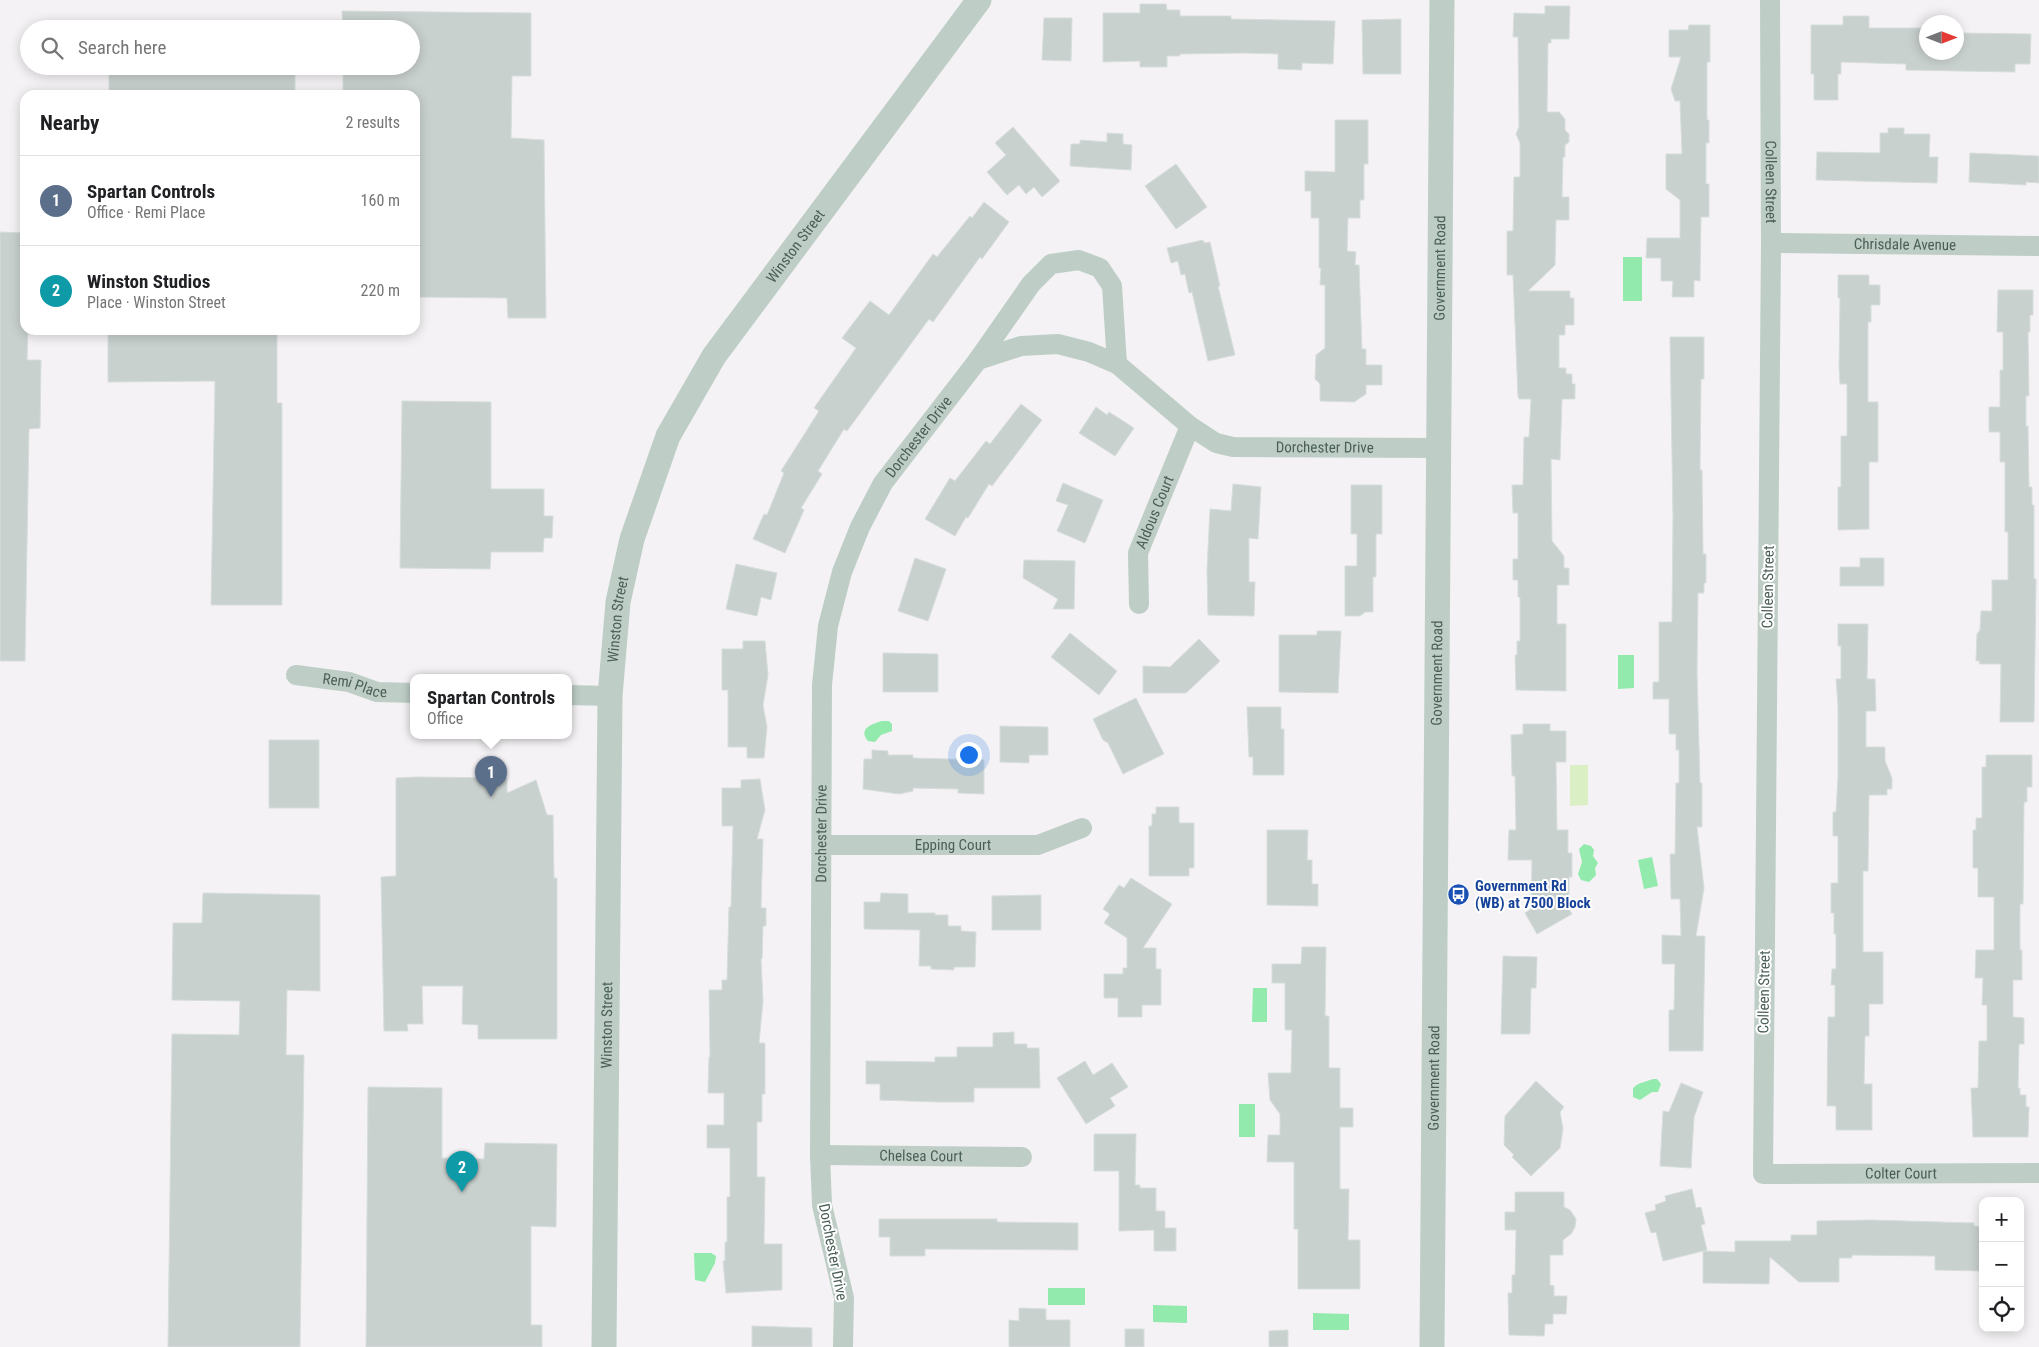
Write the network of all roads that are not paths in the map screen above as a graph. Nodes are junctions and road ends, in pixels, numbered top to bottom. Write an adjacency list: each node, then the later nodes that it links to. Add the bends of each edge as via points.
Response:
1 (979, 0): 14 (street, Winston Street, via 714,356 668,436 632,539 618,602)
2 (1442, 0): 9 (street, Government Road)
3 (1770, 0): 4 (street, Colleen Street)
4 (1771, 243): 5 (street, Chrisdale Avenue); 20 (street, Colleen Street)
5 (2039, 246)
6 (978, 360): 7 (street, Dorchester Drive, via 1021,346 1058,344); 7 (street, Dorchester Drive, via 1031,284 1051,264 1080,260 1100,268 1112,286); 16 (street, Dorchester Drive, via 883,483 842,572 828,626 822,685)
7 (1117, 364): 8 (street, Dorchester Drive)
8 (1190, 426): 9 (street, Dorchester Drive, via 1216,443 1233,447); 10 (street, Aldous Court, via 1138,553)
9 (1439, 448): 23 (street, Government Road)
10 (1139, 604)
11 (296, 675): 12 (street, Remi Place, via 349,682 377,692)
12 (410, 693)
13 (572, 695): 14 (street)
14 (610, 696): 21 (street, Winston Street)
15 (1082, 828): 16 (street, Epping Court, via 1038,845)
16 (822, 845): 17 (street, Dorchester Drive)
17 (820, 1155): 18 (street, Chelsea Court); 22 (street, Dorchester Drive, via 822,1205 844,1298)
18 (1022, 1157)
19 (2039, 1173): 20 (street, Colter Court)
20 (1763, 1174)
21 (604, 1347)
22 (843, 1347)
23 (1432, 1347)

